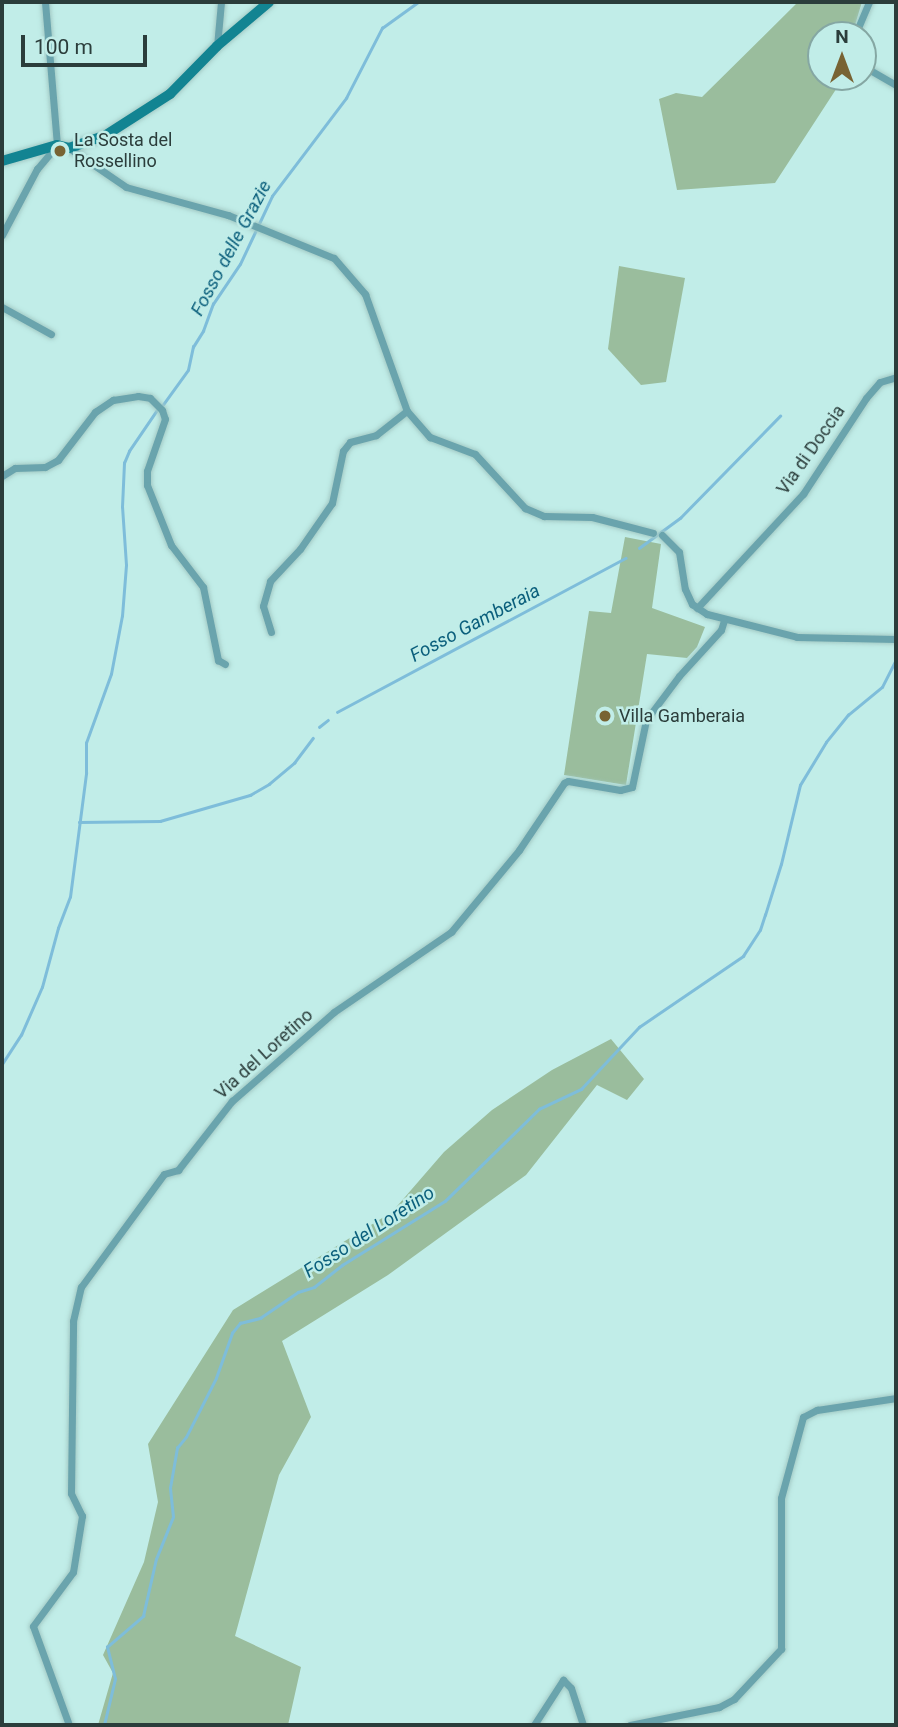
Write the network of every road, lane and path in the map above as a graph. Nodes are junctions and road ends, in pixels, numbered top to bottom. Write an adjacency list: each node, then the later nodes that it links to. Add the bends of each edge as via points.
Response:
1 (44, 2): 9 (street)
2 (221, 2): 6 (street)
3 (269, 2): 6 (street)
4 (869, 2): 5 (street)
5 (861, 21)
6 (217, 46): 10 (street, via 159,102 106,135)
7 (877, 74): 8 (street)
8 (896, 85)
9 (57, 145): 10 (street); 11 (street); 12 (street, via 37,169)
10 (69, 148): 16 (street, via 126,187 228,215 334,258 365,294)
11 (2, 161)
12 (2, 235)
13 (2, 307): 14 (street)
14 (51, 334)
15 (896, 377): 20 (street, Via di Doccia, via 880,382 866,398 803,494)
16 (407, 411): 18 (street, via 430,437 475,454 525,508 544,516 592,517); 22 (street, via 376,435 350,442 344,451 332,503 300,549 270,581 263,606)
17 (2, 476): 24 (street, via 15,468 45,467 58,460 95,412 113,400 149,397 165,419 147,471 147,485 170,545 203,587 218,660)
18 (653, 533)
19 (662, 535): 20 (street, via 679,552 685,589)
20 (697, 608): 21 (street)
21 (724, 620): 23 (street, via 811,638); 26 (street, Via del Loretino, via 721,630 646,720 632,787 620,790 564,783 519,850 450,932 334,1012 232,1101 178,1170 164,1174 81,1287 73,1321 71,1493 82,1516 73,1572 33,1626)
22 (271, 632)
23 (896, 639)
24 (225, 664)
25 (896, 1398): 29 (street, via 817,1410 803,1417 781,1498 781,1649 734,1699 719,1707)
26 (69, 1725)
27 (534, 1725): 28 (street, via 563,1680 571,1689)
28 (583, 1725)
29 (630, 1725)

